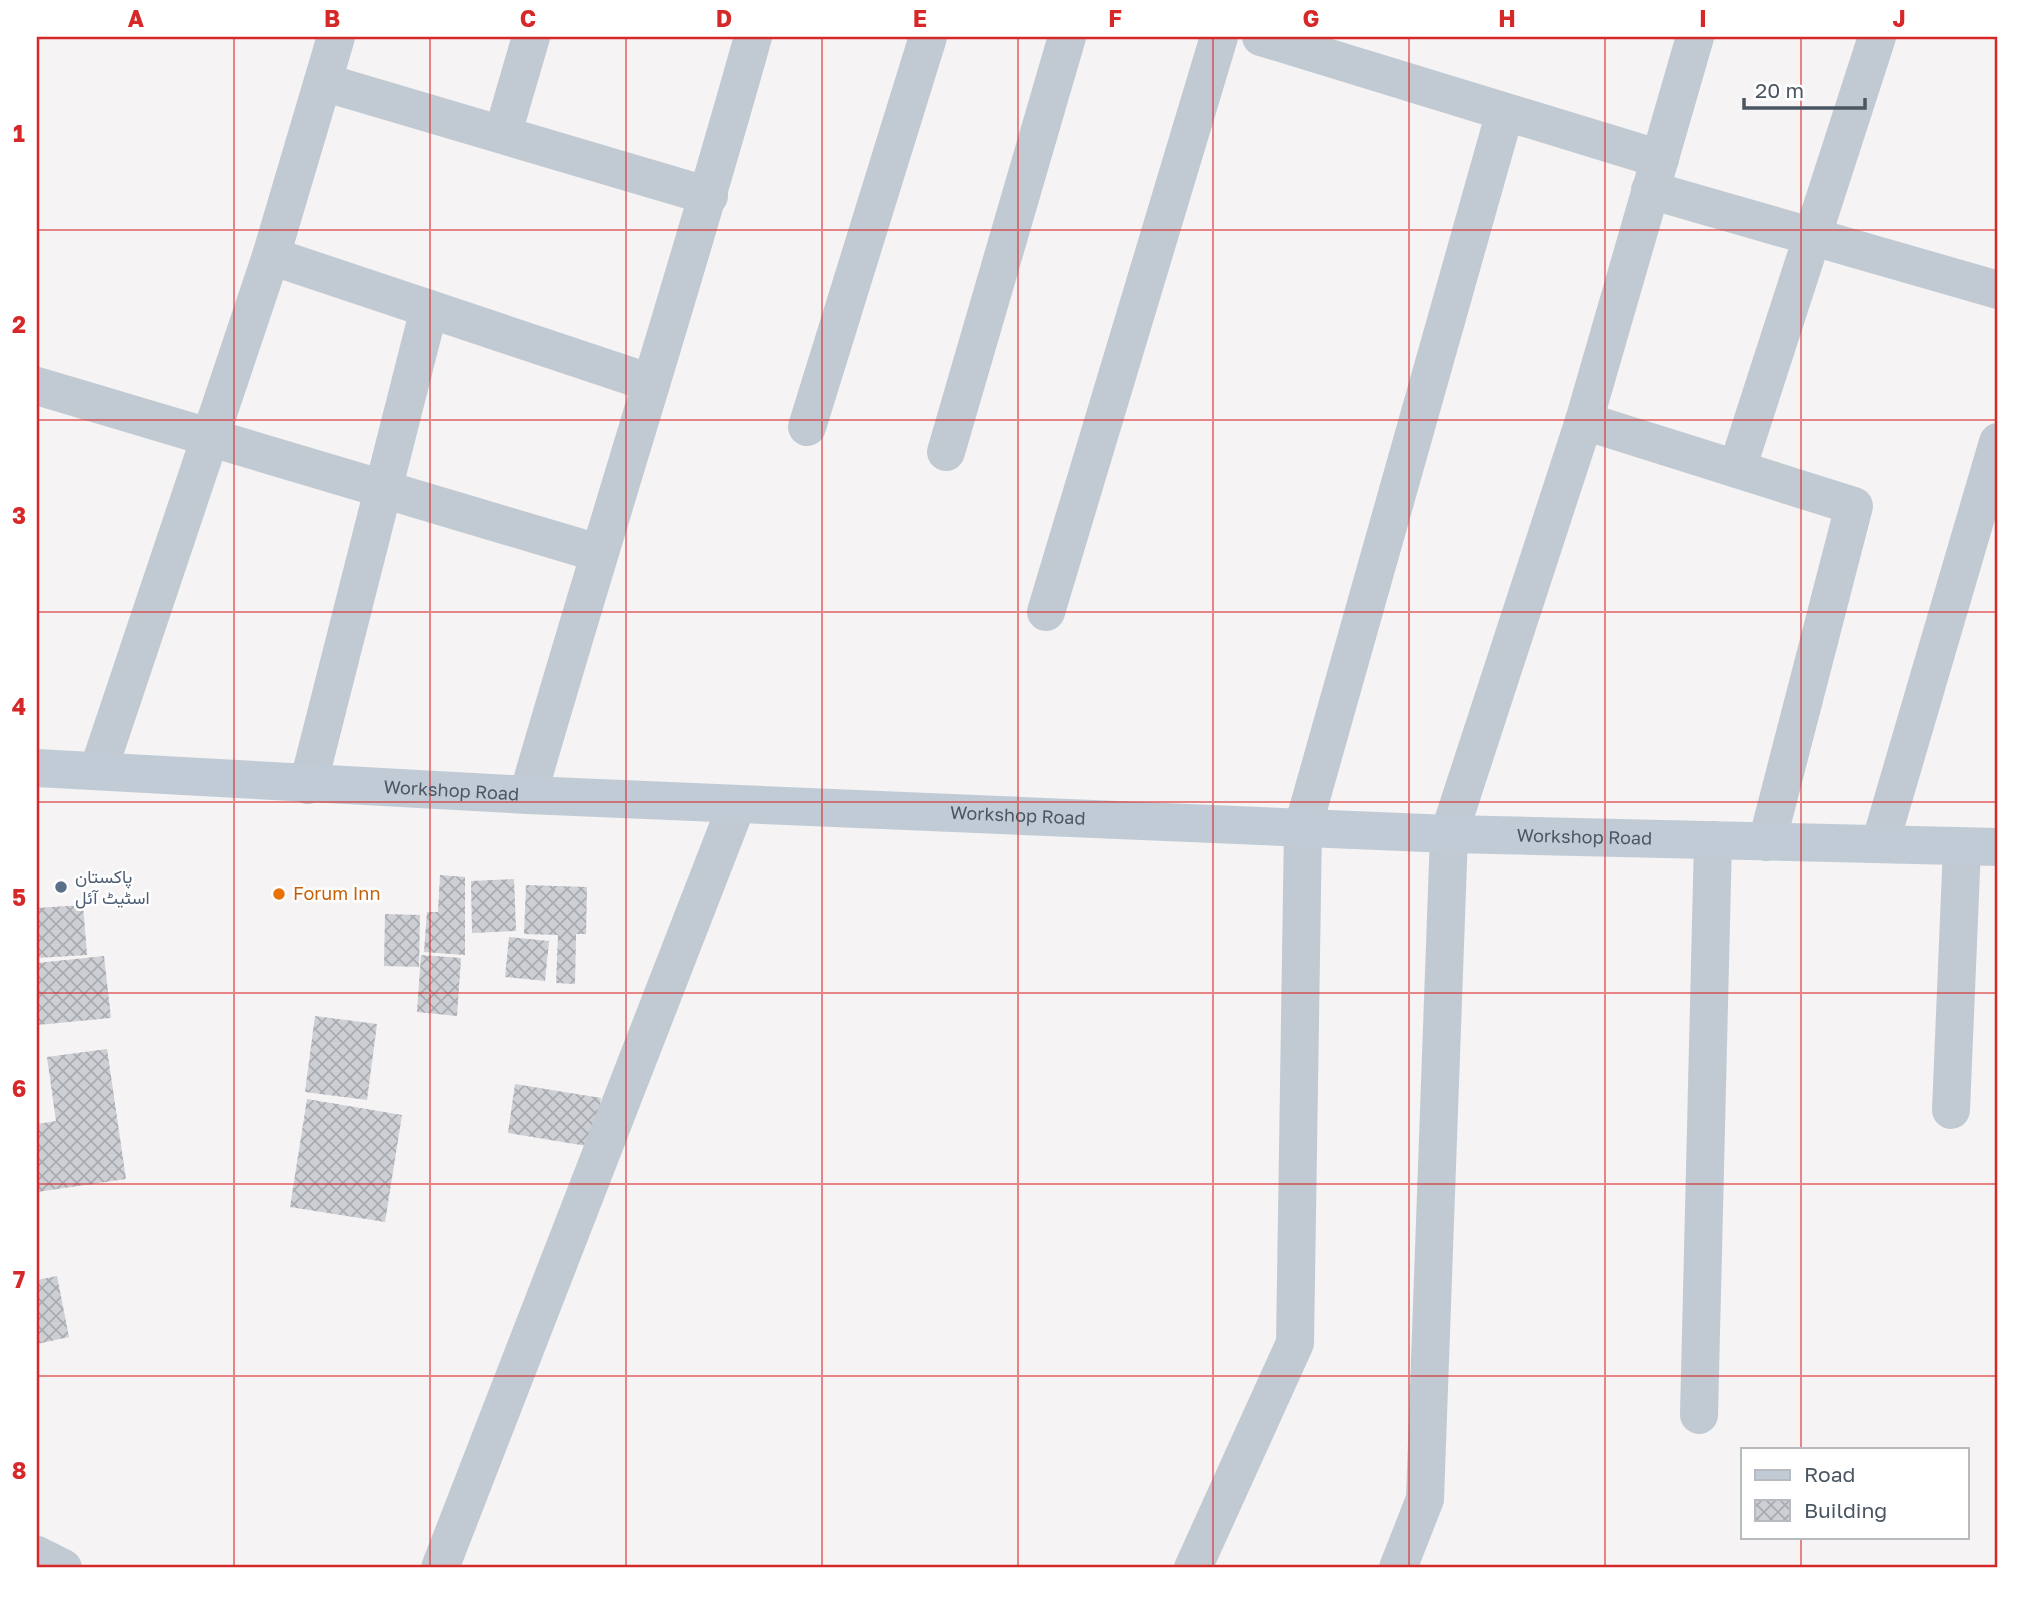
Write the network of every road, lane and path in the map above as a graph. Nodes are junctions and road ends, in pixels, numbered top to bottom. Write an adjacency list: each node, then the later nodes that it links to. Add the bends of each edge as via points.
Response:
1 (336, 37): 11 (street)
2 (531, 37): 13 (street)
3 (753, 37): 15 (street)
4 (928, 37): 23 (street)
5 (1067, 37): 26 (street)
6 (1219, 37): 30 (street)
7 (1261, 37): 10 (street)
8 (1696, 37): 14 (street)
9 (1877, 37): 16 (street)
10 (1362, 52): 12 (street)
11 (323, 82): 13 (street); 17 (street)
12 (1505, 112): 14 (street); 36 (street)
13 (503, 133): 15 (street)
14 (1655, 175): 16 (street); 22 (street)
15 (709, 196): 20 (street)
16 (1812, 237): 18 (street); 27 (street)
17 (271, 256): 19 (street); 24 (street)
18 (1998, 290)
19 (429, 309): 20 (street); 28 (street)
20 (651, 383): 29 (street)
21 (37, 386): 24 (street)
22 (1584, 421): 27 (street); 37 (street)
23 (807, 427)
24 (208, 438): 28 (street); 32 (street)
25 (1998, 442): 40 (street)
26 (946, 452)
27 (1737, 469): 39 (street, via 1854,506)
28 (384, 489): 29 (street); 33 (street)
29 (597, 553): 34 (street)
30 (1046, 612)
31 (37, 768): 32 (street, Workshop Road)
32 (98, 771): 33 (street, Workshop Road)
33 (308, 785): 34 (street, Workshop Road)
34 (528, 795): 35 (street, Workshop Road)
35 (737, 804): 36 (street, Workshop Road); 47 (street)
36 (1303, 827): 37 (street, Workshop Road); 45 (street, via 1296,1343)
37 (1449, 834): 38 (street, Workshop Road); 48 (street, via 1425,1499)
38 (1713, 840): 39 (street, Workshop Road); 43 (street)
39 (1767, 842): 40 (street, Workshop Road)
40 (1880, 845): 41 (street, Workshop Road)
41 (1980, 847): 42 (street)
42 (1951, 1110)
43 (1699, 1415)
44 (37, 1555): 46 (street)
45 (1193, 1567)
46 (63, 1568)
47 (440, 1568)
48 (1398, 1568)

